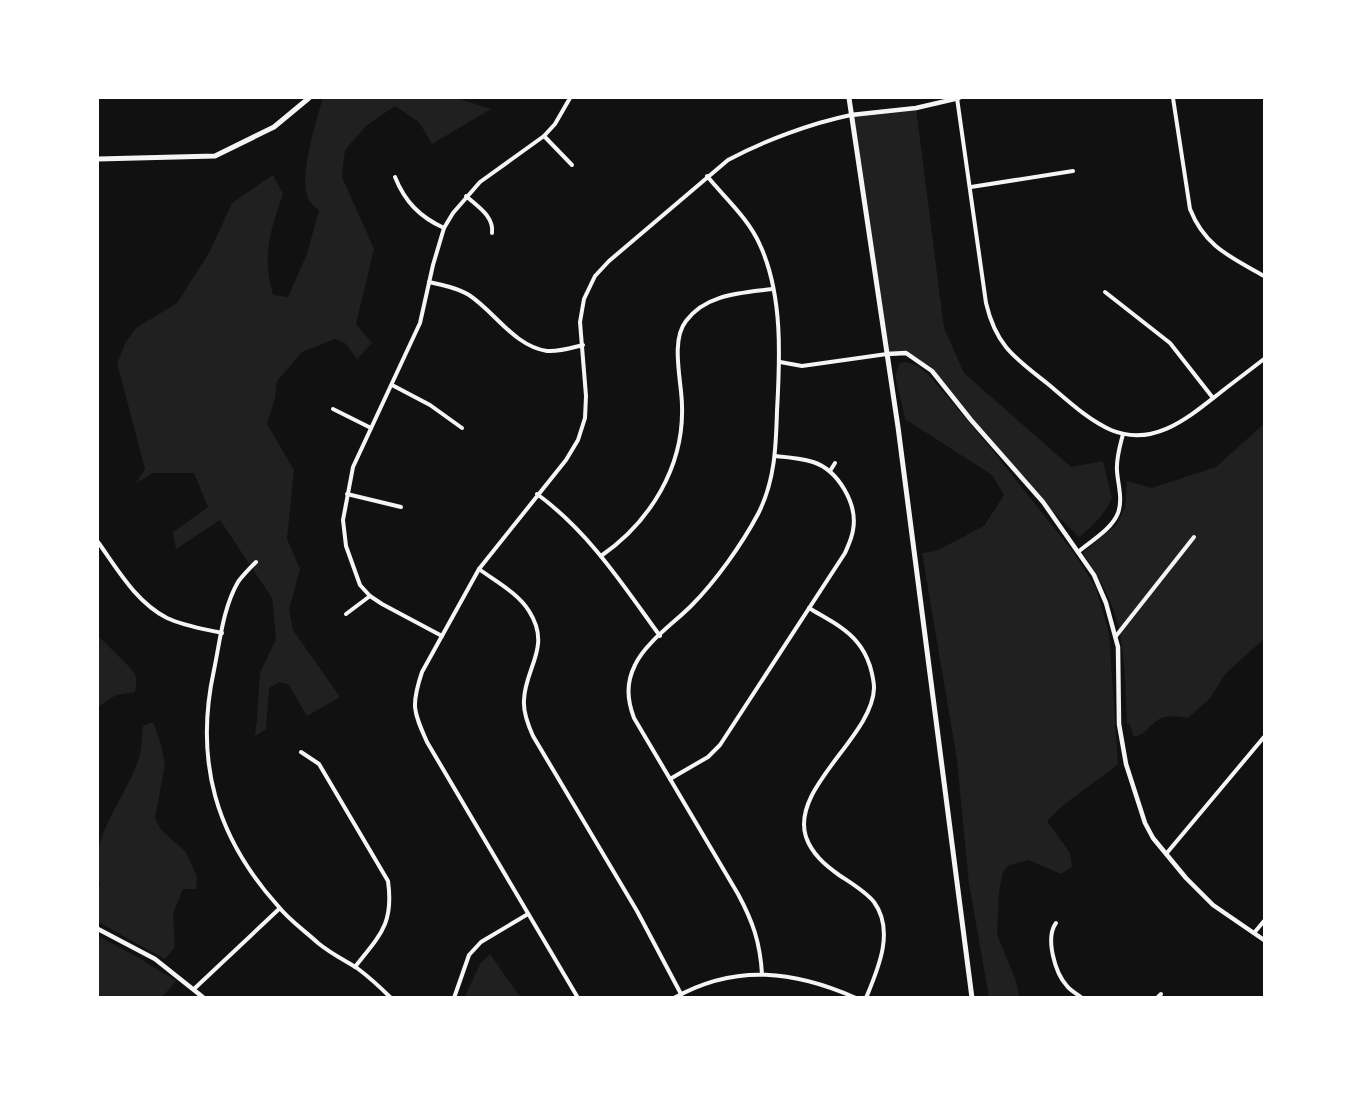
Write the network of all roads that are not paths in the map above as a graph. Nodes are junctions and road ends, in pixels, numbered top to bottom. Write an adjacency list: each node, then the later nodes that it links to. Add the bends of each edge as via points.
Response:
1 (309, 98): 8 (main road, via 274,127 215,156)
2 (570, 98): 7 (street)
3 (849, 98): 6 (main road)
4 (958, 98): 6 (street, via 916,108); 13 (street)
5 (1173, 98): 17 (street, via 1190,209 1196,224 1222,252)
6 (851, 115): 11 (street, via 748,149); 22 (main road)
7 (544, 136): 9 (street); 14 (street, via 493,171)
8 (98, 159)
9 (573, 165)
10 (1073, 171): 13 (street)
11 (707, 176): 19 (street, via 759,243); 21 (street, via 595,276 584,299 580,322)
12 (395, 177): 15 (street, via 415,210)
13 (970, 187): 32 (street, via 986,303 1000,341 1013,356 1096,422)
14 (466, 196): 15 (street); 16 (street, via 490,218)
15 (444, 228): 18 (street)
16 (492, 233)
17 (1264, 276)
18 (429, 282): 21 (street, via 469,295 532,347 547,351); 27 (street, via 420,323)
19 (772, 289): 24 (street, via 779,324); 42 (street, via 709,301 684,324 678,341 682,406 675,461 638,525)
20 (1105, 292): 28 (street, via 1170,343)
21 (583, 345): 37 (street, via 585,418 566,460)
22 (887, 354): 24 (street, via 802,366); 41 (street, via 906,353 932,371 1043,502); 74 (main road)
23 (1264, 359): 25 (street)
24 (780, 362): 33 (street)
25 (1260, 362): 26 (street); 28 (street)
26 (1264, 369)
27 (392, 385): 30 (street); 31 (street)
28 (1213, 398): 32 (street, via 1167,430)
29 (333, 409): 30 (street)
30 (371, 428): 36 (street, via 353,467)
31 (462, 428)
32 (1123, 434): 41 (street, via 1118,452 1118,513 1110,525)
33 (775, 456): 35 (street, via 813,462); 50 (street, via 758,513 717,578)
34 (835, 463): 35 (street)
35 (830, 471): 46 (street, via 844,489 852,509 854,530 845,553)
36 (347, 494): 38 (street); 45 (street, via 343,520 346,546 360,585)
37 (537, 494): 42 (street, via 575,525); 44 (street)
38 (401, 507)
39 (1194, 537): 51 (street)
40 (98, 542): 48 (street, via 150,608 169,619)
41 (1078, 552): 51 (street, via 1094,575)
42 (601, 556): 50 (street)
43 (256, 562): 48 (street, via 239,581 229,601)
44 (479, 569): 49 (street); 66 (street, via 529,611 539,647 524,700 526,719)
45 (370, 596): 47 (street); 49 (street)
46 (809, 608): 54 (street, via 720,745 708,757); 73 (street, via 857,641 872,674 874,689 868,708 814,792 804,824 813,851 824,864 865,893 882,917 883,947)
47 (346, 614)
48 (222, 633): 56 (street, via 210,687 206,733 215,799 237,850)
49 (442, 636): 57 (street, via 417,686 413,705 419,725)
50 (660, 636): 54 (street, via 635,665 627,698 634,718)
51 (1116, 636): 55 (street, via 1119,724 1126,764 1145,823)
52 (1264, 737): 55 (street)
53 (301, 752): 63 (street, via 319,765 388,881 388,920)
54 (670, 779): 64 (street, via 752,922)
55 (1166, 854): 61 (street, via 1213,905)
56 (279, 909): 63 (street, via 321,945); 65 (street)
57 (528, 914): 69 (street, via 481,942 469,956); 70 (street)
58 (1264, 921): 61 (street)
59 (1056, 923): 75 (street, via 1052,947 1058,972 1067,987)
60 (98, 929): 65 (street, via 154,959)
61 (1254, 933): 62 (street)
62 (1264, 940)
63 (355, 967): 68 (street)
64 (762, 974): 66 (street, via 713,981); 72 (street, via 825,984)
65 (194, 989): 67 (street)
66 (681, 994): 71 (street)
67 (204, 998)
68 (391, 998)
69 (453, 998)
70 (578, 998)
71 (674, 998)
72 (856, 998)
73 (866, 998)
74 (972, 998)
75 (1082, 998)

